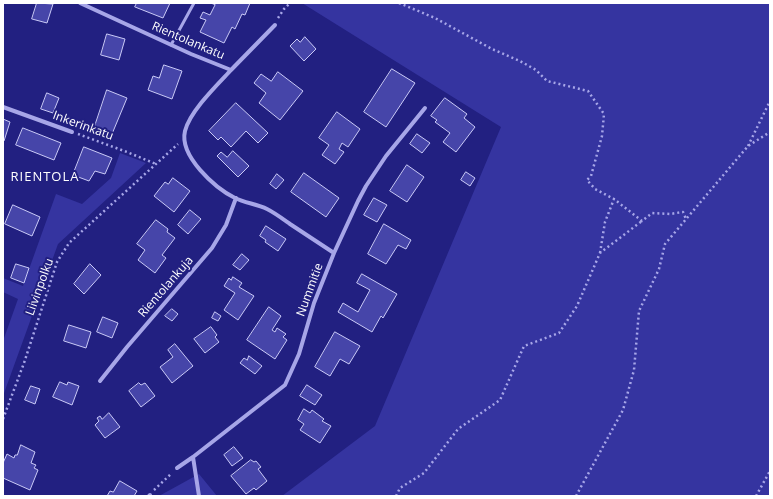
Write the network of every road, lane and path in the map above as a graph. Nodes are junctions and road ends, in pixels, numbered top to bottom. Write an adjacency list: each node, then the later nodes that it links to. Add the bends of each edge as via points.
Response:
1 (80, 3): 6 (street, Rientolankatu)
2 (194, 3): 6 (lane)
3 (290, 3): 5 (path)
4 (399, 3): 17 (path, via 435,18 520,61 536,70 547,81 588,91 604,114 602,136 591,176 587,180 595,189)
5 (275, 25): 7 (street)
6 (171, 45): 7 (street, Rientolankatu)
7 (231, 70): 13 (street, Rientolankatu, via 195,112)
8 (770, 101): 14 (path)
9 (3, 107): 11 (street, Inkerinkatu)
10 (425, 108): 20 (street, Nummitie, via 372,176)
11 (72, 132): 15 (path, Inkerinkatu)
12 (770, 132): 14 (path)
13 (184, 138): 15 (path, Liivinpolku); 16 (street, via 191,157 204,174)
14 (748, 146): 18 (path)
15 (156, 164): 23 (path, Liivinpolku, via 69,243 57,262)
16 (236, 198): 20 (street, via 267,209); 22 (street, Rientolankuja, via 226,226 212,248)
17 (614, 199): 19 (path); 21 (path, via 605,222)
18 (686, 219): 19 (path, via 683,212 652,213); 30 (path, via 665,244 659,269 639,311 634,370 623,410)
19 (642, 221): 21 (path)
20 (334, 252): 24 (street, Nummitie, via 314,303 299,354 285,385)
21 (600, 253): 29 (path, via 577,306 559,333 524,346 500,400 458,429 424,473 400,488)
22 (100, 381)
23 (3, 419)
24 (192, 457): 25 (street, Nummitie); 28 (street)
25 (178, 468): 27 (path)
26 (770, 471): 31 (path)
27 (149, 496)
28 (199, 496)
29 (396, 496)
30 (576, 496)
31 (756, 496)

